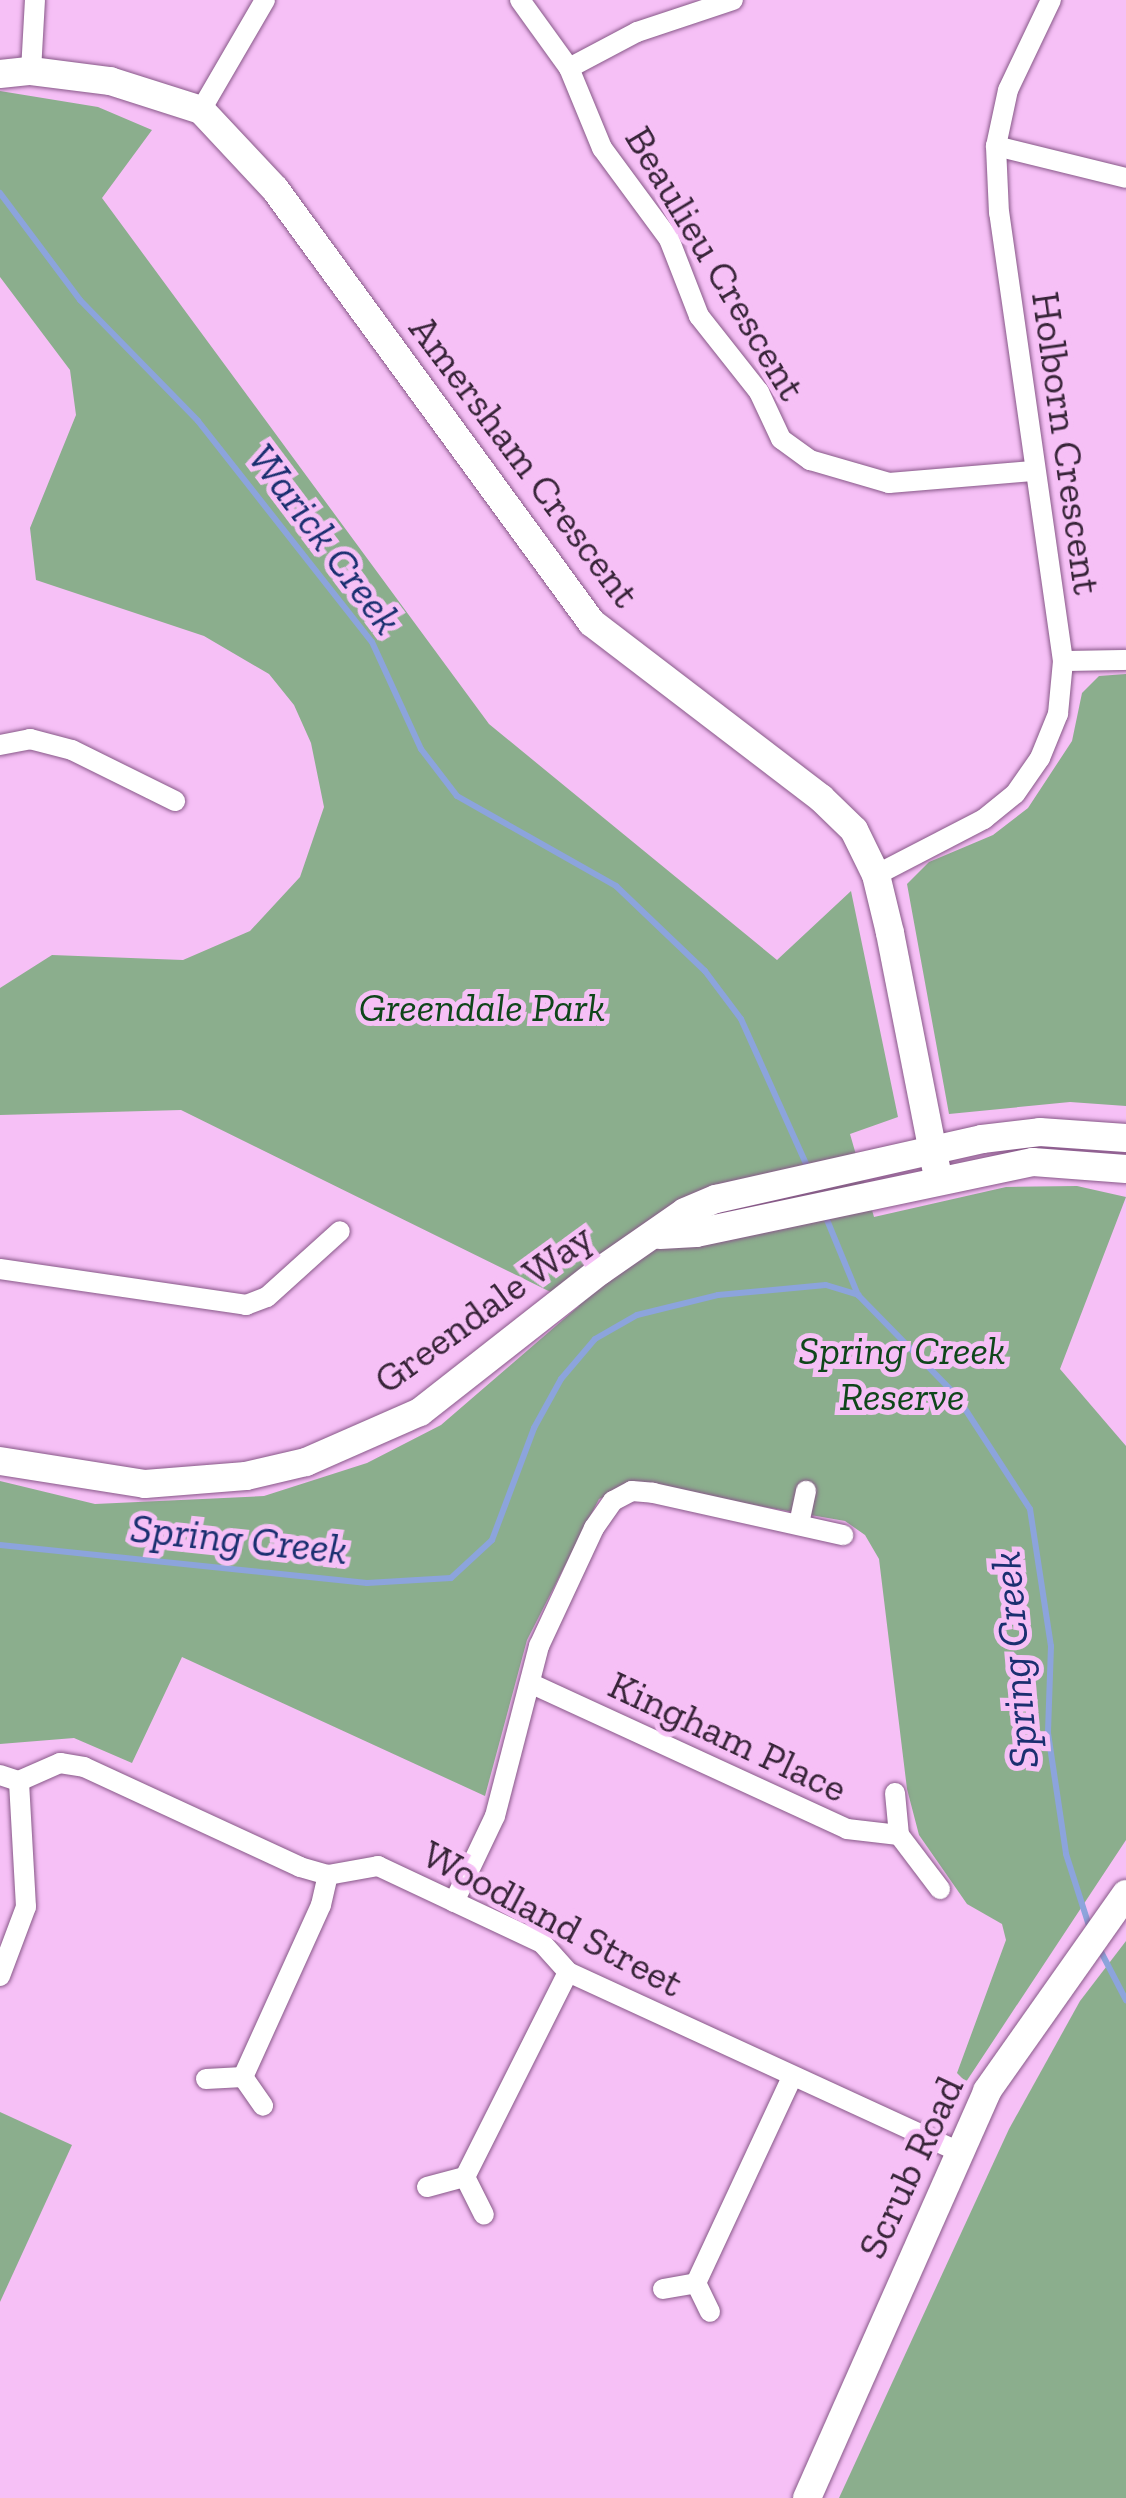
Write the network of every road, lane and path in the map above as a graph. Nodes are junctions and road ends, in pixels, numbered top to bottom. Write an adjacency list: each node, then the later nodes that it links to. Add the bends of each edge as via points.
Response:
1 (34, 0): 7 (street)
2 (265, 0): 9 (street)
3 (520, 0): 6 (street, Beaulieu Crescent)
4 (733, 0): 6 (street, via 637,32)
5 (1051, 0): 10 (street, Holborn Crescent, via 1008,90)
6 (569, 68): 12 (street, Beaulieu Crescent, via 602,148 669,239 699,316 758,392 781,438 851,478 889,483)
7 (31, 71): 8 (street, Amersham Crescent); 9 (street, Amersham Crescent, via 110,82)
8 (0, 74)
9 (201, 110): 17 (street, Amersham Crescent, via 275,189 592,623 821,798 854,830)
10 (996, 146): 11 (street); 12 (street, Holborn Crescent)
11 (1126, 178)
12 (1034, 471): 14 (street, Holborn Crescent)
13 (1126, 660): 14 (street)
14 (1063, 662): 17 (street, Holborn Crescent, via 1058,714 1015,794 984,818)
15 (0, 745): 16 (street, via 30,738 72,750)
16 (175, 801)
17 (876, 875): 19 (street, Amersham Crescent)
18 (1126, 1138): 19 (street, Greendale Way, via 1040,1132)
19 (933, 1148): 21 (street, Amersham Crescent); 22 (street, Greendale Way, via 838,1169)
20 (1126, 1169): 21 (street, Greendale Way, via 1033,1162)
21 (938, 1178): 22 (street, Greendale Way, via 848,1196)
22 (753, 1203): 25 (street, Greendale Way, via 685,1212 420,1412 306,1462 246,1476 145,1484)
23 (340, 1231): 24 (street, via 266,1297 246,1305)
24 (0, 1268)
25 (0, 1461)
26 (806, 1491): 27 (street)
27 (799, 1524): 28 (street); 29 (street, via 632,1491 614,1501 548,1623)
28 (843, 1535)
29 (532, 1684): 32 (street, Kingham Place, via 847,1829); 36 (street, via 495,1816)
30 (9, 1778): 33 (street, via 60,1763 84,1766); 38 (street, via 26,1907)
31 (896, 1793): 32 (street, Kingham Place)
32 (899, 1835): 34 (street)
33 (328, 1875): 36 (street, Woodland Street, via 378,1866); 39 (street, via 321,1905)
34 (940, 1889)
35 (1126, 1894): 43 (street, Scrub Road, via 1007,2058)
36 (454, 1902): 37 (street, Woodland Street, via 542,1943)
37 (568, 1972): 40 (street, Woodland Street); 44 (street)
38 (0, 1976)
39 (243, 2077): 41 (street); 42 (street)
40 (792, 2077): 43 (street, Woodland Street); 47 (street)
41 (206, 2079)
42 (263, 2106)
43 (958, 2151): 50 (street, Scrub Road)
44 (465, 2177): 45 (street); 46 (street)
45 (427, 2187)
46 (484, 2215)
47 (696, 2283): 48 (street); 49 (street)
48 (663, 2288)
49 (710, 2312)
50 (807, 2498)

